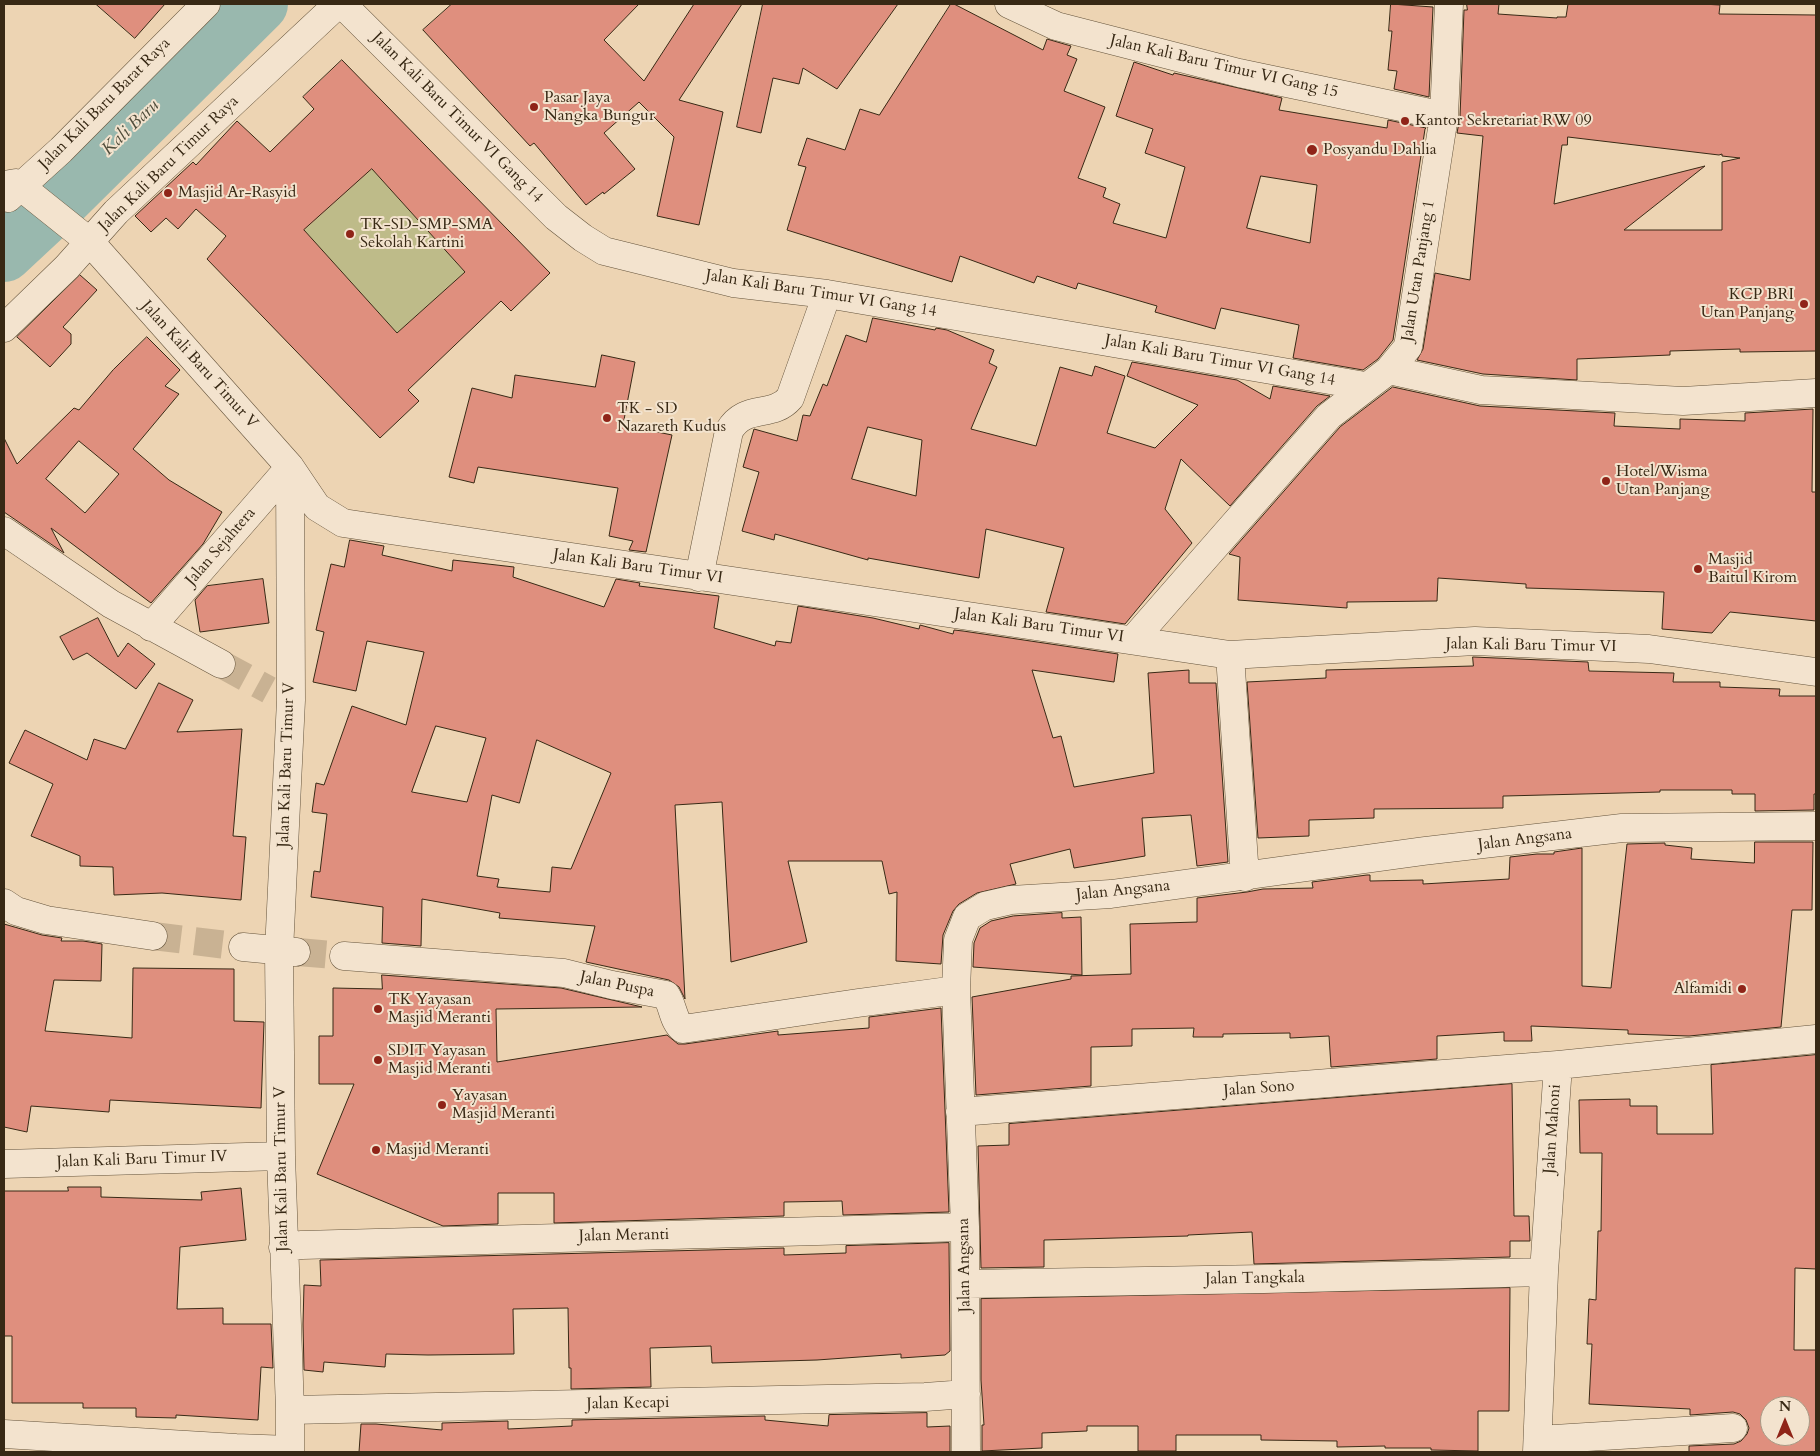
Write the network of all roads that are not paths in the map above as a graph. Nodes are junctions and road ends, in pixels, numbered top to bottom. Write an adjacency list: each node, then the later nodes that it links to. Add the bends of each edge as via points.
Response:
1 (206, 4): 6 (street, Jalan Kali Baru Barat Raya, via 61,150)
2 (340, 4): 7 (street, Jalan Kali Baru Timur Raya, via 116,212); 8 (street, Jalan Kali Baru Timur VI Gang 14, via 556,217 604,251 732,284)
3 (1008, 4): 5 (street, Jalan Kali Baru Timur VI Gang 15, via 1056,26 1239,73)
4 (1449, 4): 5 (street, Jalan Utan Panjang 1)
5 (1444, 116): 10 (street, Jalan Utan Panjang 1, via 1408,348)
6 (13, 186): 7 (street, Jalan Kali Baru Timur V)
7 (82, 236): 9 (street, Jalan Kali Baru Timur Raya, via 67,268); 13 (street, Jalan Kali Baru Timur V)
8 (827, 294): 11 (street, Jalan Kali Baru Timur VI Gang 14); 15 (street, via 790,398 776,408 746,415 729,431)
9 (4, 328)
10 (1389, 370): 11 (street, Jalan Utan Panjang 1); 12 (street, via 1482,390 1683,401)
11 (1365, 386): 17 (street, Jalan Utan Panjang 1, via 1329,416)
12 (1816, 393)
13 (290, 467): 15 (street, Jalan Kali Baru Timur VI, via 318,507 343,523); 16 (street, Jalan Sejahtera); 26 (street, Jalan Kali Baru Timur V, via 280,695)
14 (4, 531): 16 (street, via 110,604)
15 (699, 577): 17 (street, Jalan Kali Baru Timur VI)
16 (151, 627): 19 (street)
17 (1133, 640): 18 (street, Jalan Kali Baru Timur VI)
18 (1230, 655): 20 (street, Jalan Kali Baru Timur VI, via 1474,641 1649,649); 22 (street)
19 (221, 664)
20 (1816, 672)
21 (1816, 826): 22 (street, Jalan Angsana, via 1622,828 1424,851)
22 (1245, 877): 28 (street, Jalan Angsana, via 1111,894 1011,900 985,906 967,917 958,940)
23 (4, 903): 24 (street, via 16,911 46,920)
24 (153, 936)
25 (243, 947): 26 (street)
26 (288, 952): 32 (street, Jalan Kali Baru Timur V)
27 (344, 956): 28 (street, Jalan Puspa, via 564,973 612,986 666,995 678,1025 683,1029)
28 (956, 990): 31 (street, Jalan Angsana)
29 (1816, 1039): 30 (street, Jalan Mahoni)
30 (1558, 1065): 31 (street, Jalan Sono); 36 (street, Jalan Mahoni)
31 (960, 1112): 34 (street, Jalan Angsana)
32 (281, 1156): 33 (street, Jalan Kali Baru Timur IV); 35 (street, Jalan Kali Baru Timur V)
33 (4, 1164)
34 (965, 1228): 35 (street, Jalan Meranti); 37 (street, Jalan Angsana)
35 (283, 1247): 39 (street, Jalan Kali Baru Timur V)
36 (1544, 1272): 37 (street, Jalan Tangkala); 42 (street, Jalan Mahoni)
37 (966, 1284): 38 (street, Jalan Angsana)
38 (966, 1394): 39 (street, Jalan Kecapi, via 915,1398); 44 (street, Jalan Angsana)
39 (290, 1410): 43 (street, Jalan Kali Baru Timur V)
40 (1733, 1428): 42 (street)
41 (4, 1434): 43 (street)
42 (1538, 1446)
43 (290, 1451)
44 (966, 1452)

